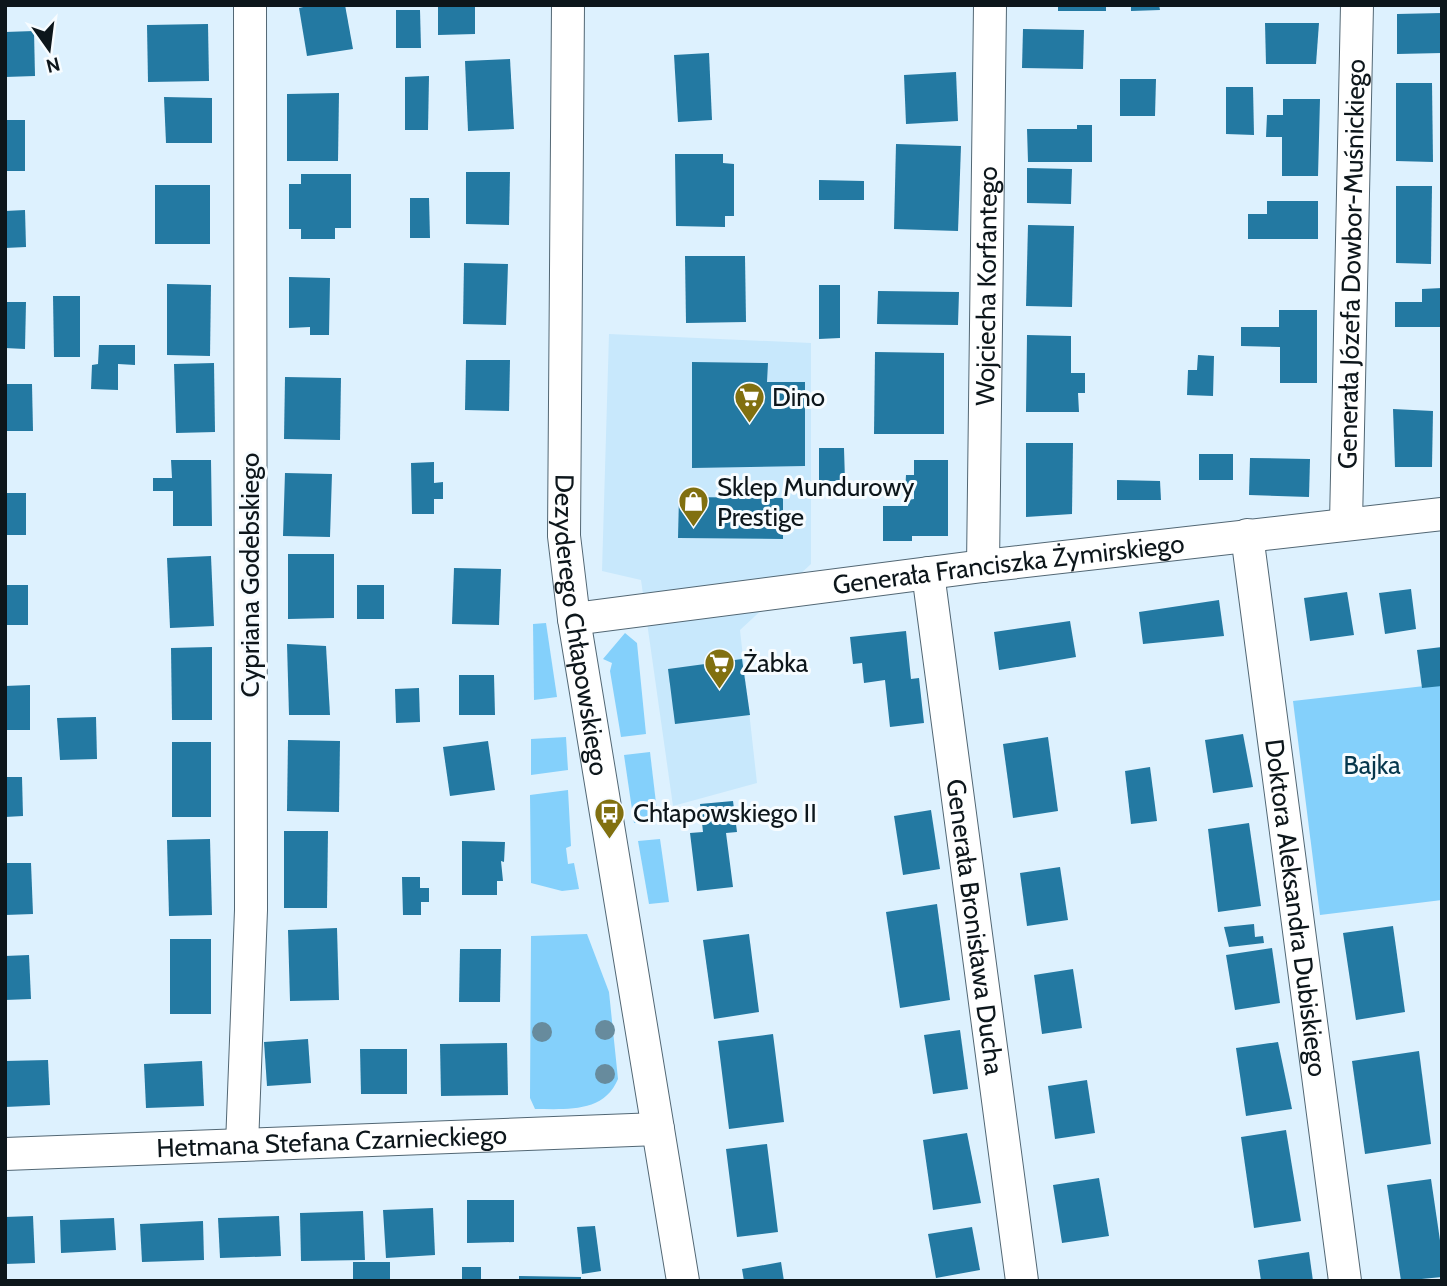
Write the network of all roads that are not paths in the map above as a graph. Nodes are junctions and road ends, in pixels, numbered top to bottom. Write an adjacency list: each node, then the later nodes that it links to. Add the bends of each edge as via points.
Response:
1 (250, 5): 12 (street, Cypriana Godebskiego, via 251,911)
2 (568, 5): 10 (street, Dezyderego Chłapowskiego, via 564,536)
3 (990, 5): 8 (street, Wojciecha Korfantego)
4 (1357, 5): 6 (street, Generała Józefa Dowbor-Muśnickiego)
5 (1442, 513): 6 (street, Generała Franciszka Żymirskiego)
6 (1346, 523): 7 (street, Generała Franciszka Żymirskiego)
7 (1247, 535): 8 (street, Generała Franciszka Żymirskiego); 16 (street, Doktora Aleksandra Dubiskiego)
8 (983, 566): 9 (street, Generała Franciszka Żymirskiego)
9 (928, 573): 10 (street, Generała Franciszka Żymirskiego); 15 (street, Generała Bronisława Ducha)
10 (574, 619): 11 (street, Dezyderego Chłapowskiego)
11 (658, 1129): 12 (street, Hetmana Stefana Czarnieckiego); 14 (street, Dezyderego Chłapowskiego)
12 (243, 1145): 13 (street, Hetmana Stefana Czarnieckiego)
13 (5, 1154)
14 (683, 1281)
15 (1022, 1281)
16 (1345, 1281)

